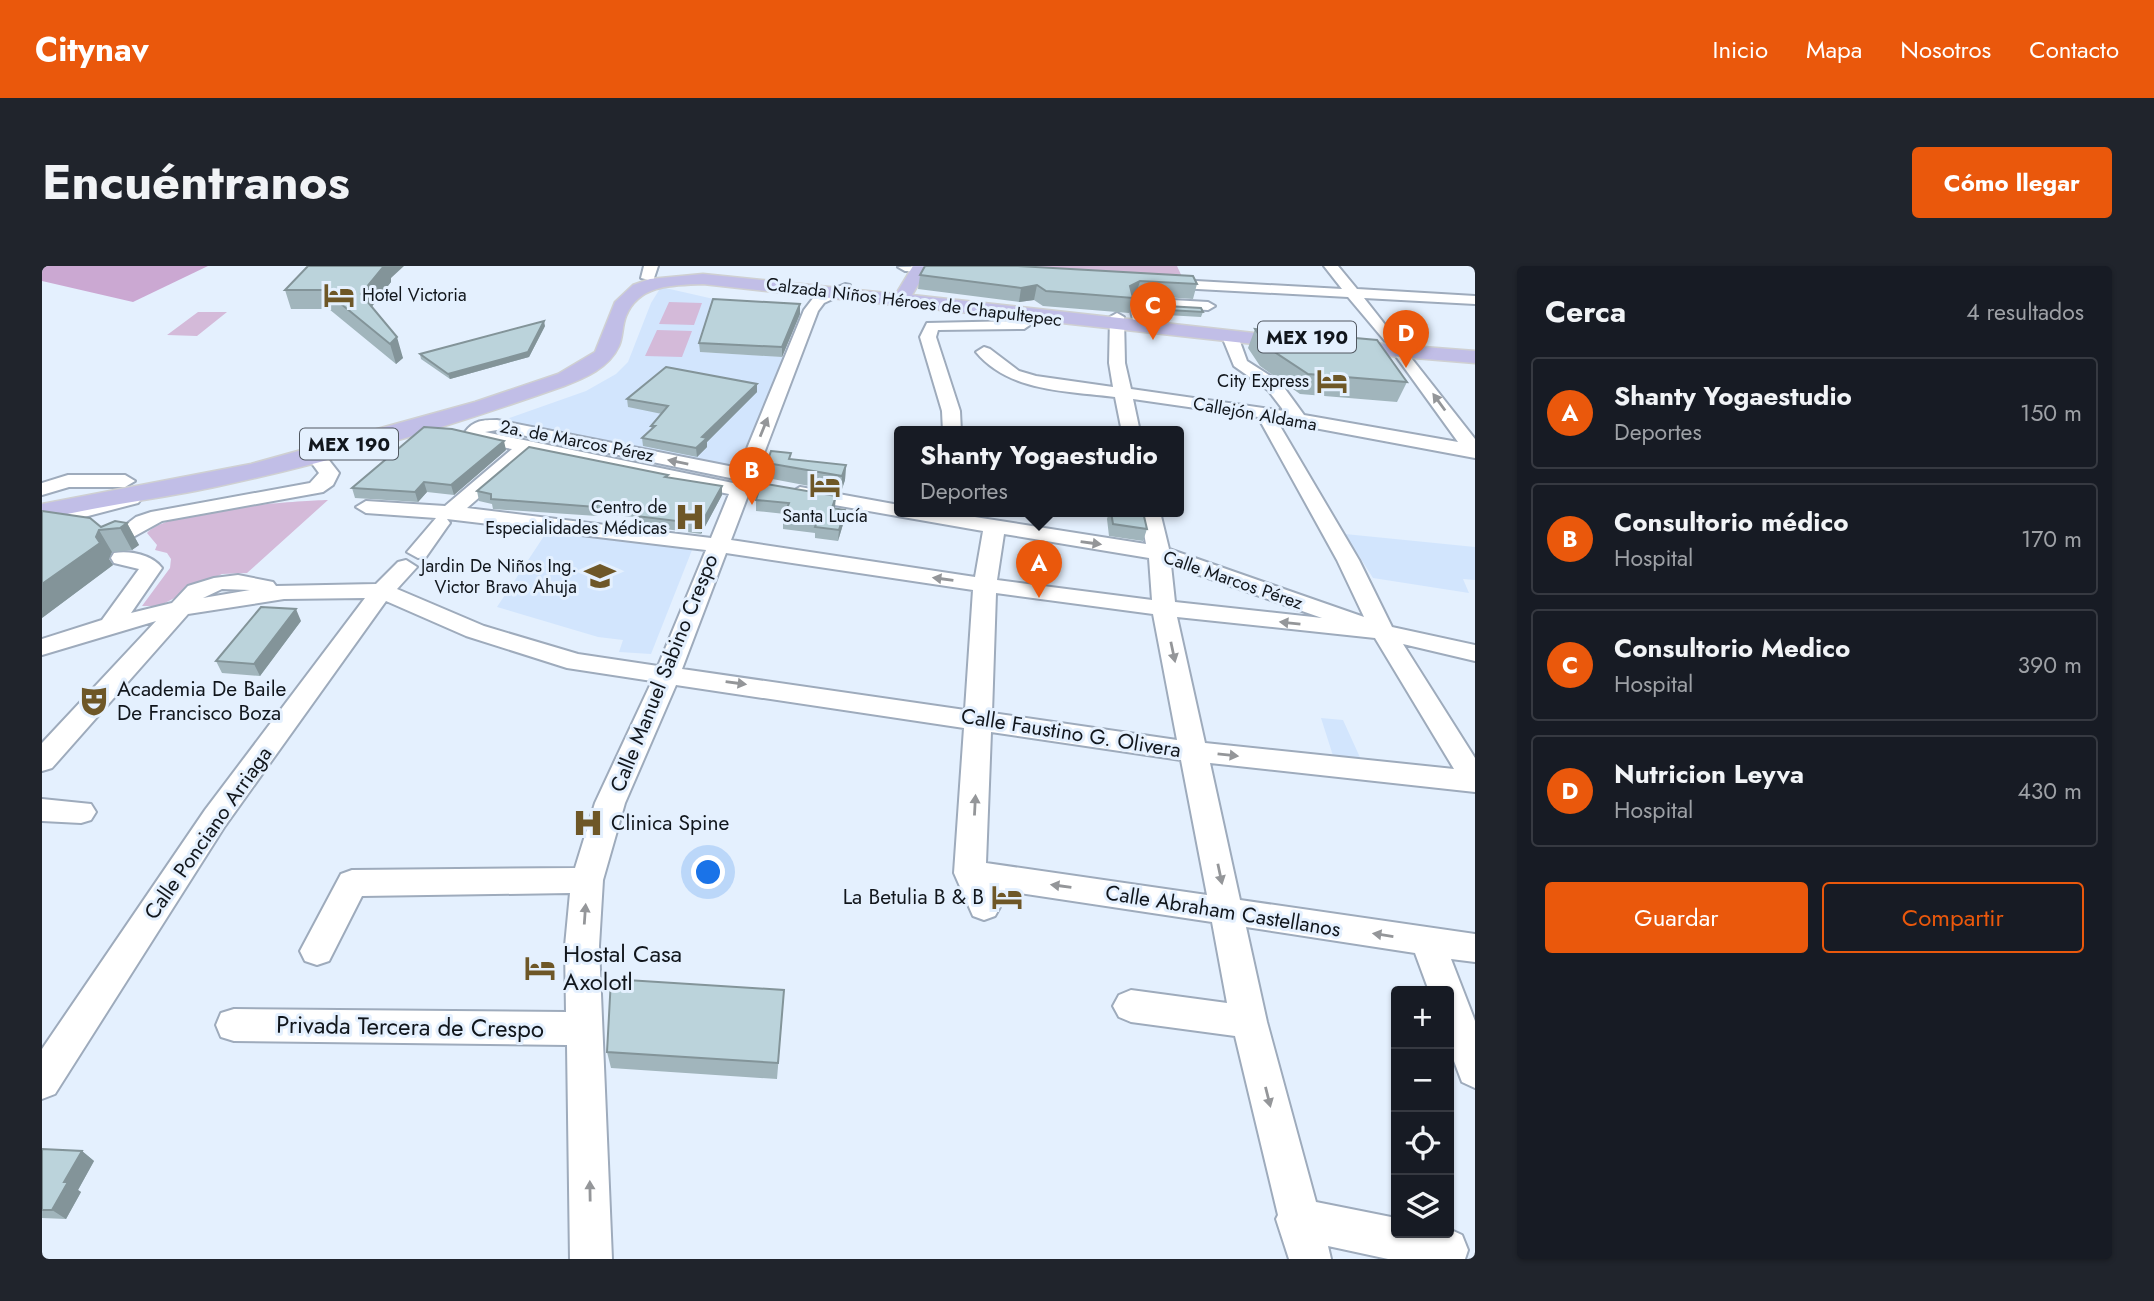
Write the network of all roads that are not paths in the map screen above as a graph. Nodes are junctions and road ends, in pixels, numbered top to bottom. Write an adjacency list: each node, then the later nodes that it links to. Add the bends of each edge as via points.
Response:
1 (1331, 266): 9 (street)
2 (913, 267): 3 (street); 8 (main road)
3 (962, 271)
4 (637, 280): 7 (main road, Calzada Niños Héroes de Chapultepec / MEX 190, via 708,275); 8 (main road, via 718,272); 30 (main road, MEX 190, via 623,300 607,349 581,372 504,401)
5 (1140, 281): 6 (street)
6 (1195, 285): 9 (street); 11 (street)
7 (840, 290): 8 (main road, Calzada Niños Héroes de Chapultepec / MEX 190); 33 (street, Calle Manuel Sabino Crespo, one-way to 7, via 811,310 819,300)
8 (899, 292): 12 (main road, Calzada Niños Héroes de Chapultepec / MEX 190); 14 (main road, Calzada Niños Héroes de Chapultepec / MEX 190)
9 (1352, 294): 10 (street); 16 (street)
10 (1475, 300)
11 (1208, 306): 13 (street, via 1136,302); 15 (street)
12 (1036, 316): 14 (main road, Calzada Niños Héroes de Chapultepec / MEX 190); 24 (street, via 1024,325 932,326 928,337)
13 (1140, 320): 14 (main road, Calzada Niños Héroes de Chapultepec / MEX 190); 15 (main road, Calzada Niños Héroes de Chapultepec / MEX 190)
14 (1116, 322): 15 (main road, Calzada Niños Héroes de Chapultepec / MEX 190); 21 (street)
15 (1225, 334): 16 (main road, Calzada Niños Héroes de Chapultepec / MEX 190); 23 (street, via 1240,363 1274,386)
16 (1394, 344): 17 (main road, Calzada Niños Héroes de Chapultepec / MEX 190); 20 (main road, Calzada Niños Héroes de Chapultepec / MEX 190); 29 (street, one-way to 16)
17 (1475, 347)
18 (586, 349): 32 (main road, MEX 190, via 568,365 542,377 470,401 263,456)
19 (984, 352): 21 (street, Callejón Aldama, via 1013,374 1034,381)
20 (1475, 357)
21 (1122, 392): 22 (street, Callejón Aldama); 25 (street)
22 (1264, 413): 23 (street, Callejón Aldama); 48 (street, via 1348,560)
23 (1300, 422): 29 (street, Callejón Aldama)
24 (952, 426)
25 (1130, 426)
26 (428, 430): 27 (street)
27 (474, 430): 28 (street, 2a. de Marcos Pérez, via 478,436); 31 (street, 2a. de Marcos Pérez, via 497,425)
28 (526, 446): 31 (street, 2a. de Marcos Pérez); 37 (street, Calle Ponciano Arriaga)
29 (1475, 451)
30 (314, 454): 34 (main road, MEX 190, via 174,488); 47 (street, via 329,473 316,488 164,514 137,525 118,550 151,568)
31 (621, 458): 33 (street, 2a. de Marcos Pérez)
32 (125, 481): 34 (main road, MEX 190); 34 (street, via 68,481)
33 (755, 485): 36 (street, Calle Marcos Pérez); 41 (street, Calle Manuel Sabino Crespo)
34 (43, 502)
35 (366, 507): 37 (street)
36 (894, 511)
37 (446, 517): 41 (street); 44 (street, Calle Ponciano Arriaga)
38 (956, 517): 40 (street, Calle Marcos Pérez)
39 (1151, 517): 42 (street)
40 (994, 529): 42 (street, Calle Marcos Pérez, one-way to 42); 43 (street)
41 (717, 545): 43 (street, one-way to 41); 51 (street, Calle Manuel Sabino Crespo)
42 (1159, 554): 46 (street); 48 (street, Calle Marcos Pérez)
43 (985, 585): 46 (street); 52 (street)
44 (382, 590): 45 (street, via 284,592); 51 (street, Calle Faustino G. Olivera, via 475,631 576,662); 72 (street, Calle Ponciano Arriaga, via 215,818)
45 (180, 608): 47 (street); 54 (street)
46 (1164, 610): 48 (street, one-way to 46); 53 (street, one-way to 53)
47 (110, 625): 49 (street)
48 (1383, 632): 50 (street, Calle Marcos Pérez); 55 (street)
49 (42, 646)
50 (1475, 653)
51 (668, 673): 52 (street, Calle Faustino G. Olivera, one-way to 52); 59 (street, Calle Manuel Sabino Crespo, via 610,803)
52 (980, 719): 53 (street, Calle Faustino G. Olivera); 58 (street, one-way to 52)
53 (1194, 752): 55 (street, Calle Faustino G. Olivera, one-way to 55); 61 (street, one-way to 61)
54 (42, 761)
55 (1475, 781)
56 (42, 810): 57 (street)
57 (81, 812)
58 (970, 873): 60 (street); 61 (street, Calle Abraham Castellanos, one-way to 58)
59 (587, 880): 64 (street, via 352,883); 70 (street, Calle Manuel Sabino Crespo, one-way to 59, via 582,946)
60 (984, 907)
61 (1228, 911): 62 (street, Calle Abraham Castellanos, one-way to 61); 68 (street)
62 (1428, 942): 63 (street, Calle Abraham Castellanos); 65 (street)
63 (1475, 948)
64 (317, 951)
65 (1444, 986)
66 (1131, 1006): 68 (street)
67 (1454, 1013): 71 (street)
68 (1249, 1022): 73 (street, one-way to 73)
69 (234, 1025): 70 (street, Privada Tercera de Crespo)
70 (586, 1029): 75 (street, Calle Manuel Sabino Crespo, one-way to 70)
71 (1475, 1070)
72 (42, 1081)
73 (1297, 1219): 74 (street); 76 (street)
74 (1447, 1250)
75 (591, 1259)
76 (1310, 1259)

